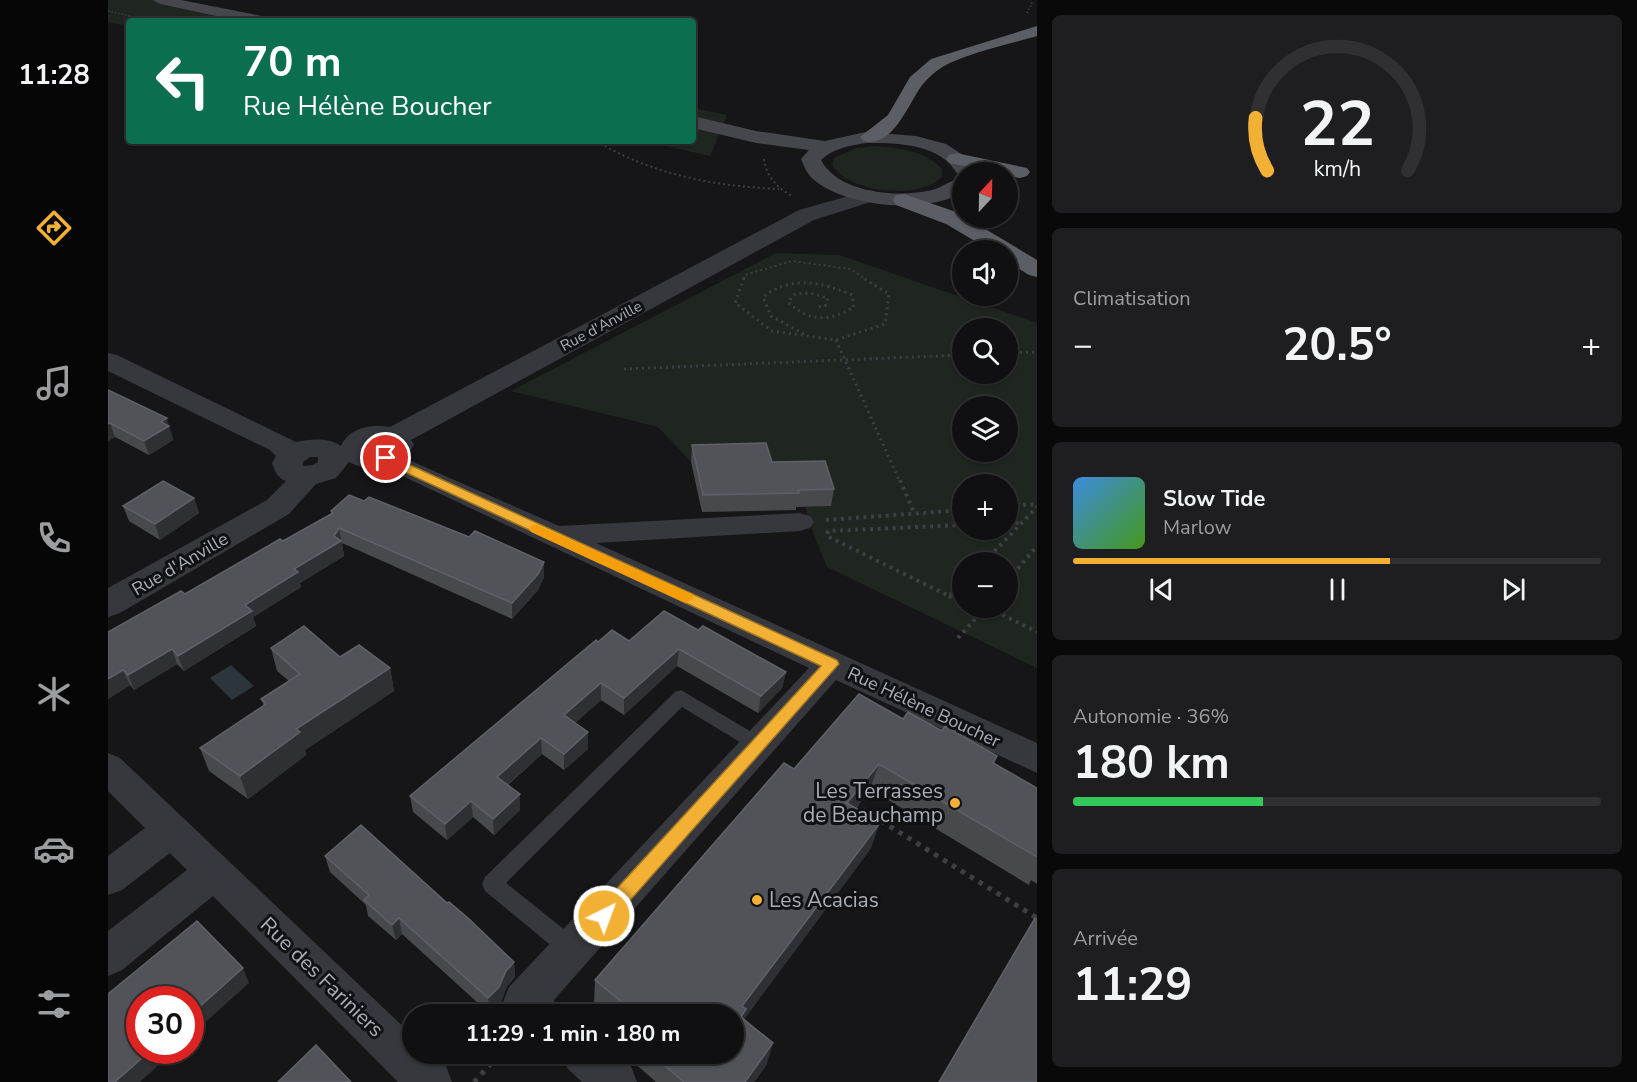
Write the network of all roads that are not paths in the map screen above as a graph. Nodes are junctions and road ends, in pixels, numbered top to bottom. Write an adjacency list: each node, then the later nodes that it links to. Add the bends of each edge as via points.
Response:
1 (160, 0): 2 (main road)
2 (247, 18)
3 (1037, 31): 5 (highway, via 937,63 916,81 895,117)
4 (696, 123): 6 (main road)
5 (870, 137): 6 (main road, via 841,140); 7 (main road, via 923,144)
6 (817, 152): 8 (main road, via 812,167)
7 (956, 162)
8 (832, 184): 10 (main road); 12 (street, Rue d'Anville)
9 (952, 190): 11 (main road)
10 (870, 196): 11 (main road); 12 (street, Rue d'Anville)
11 (904, 200): 13 (highway, via 954,219)
12 (807, 215): 17 (street, Rue d'Anville)
13 (988, 240)
14 (1018, 258): 15 (highway)
15 (1037, 270)
16 (108, 361): 18 (street)
17 (375, 449): 18 (street, Rue d'Anville); 20 (street, Rue Hélène Boucher)
18 (313, 462): 21 (street, Rue d'Anville, via 301,483 278,507)
19 (800, 522): 20 (street)
20 (551, 536): 22 (street, Rue Hélène Boucher)
21 (108, 604)
22 (832, 664): 23 (street); 24 (street, Rue Hélène Boucher)
23 (759, 745): 29 (street); 29 (lane, via 681,697 492,884)
24 (1037, 759)
25 (108, 768): 26 (street, Rue des Fariniers)
26 (172, 830): 27 (street, Rue des Fariniers); 28 (street)
27 (215, 872): 30 (street); 33 (street, Rue des Fariniers)
28 (108, 878)
29 (573, 950): 31 (street, via 524,1002)
30 (108, 956)
31 (526, 1004)
32 (595, 1064): 34 (street)
33 (430, 1082)
34 (615, 1082)

